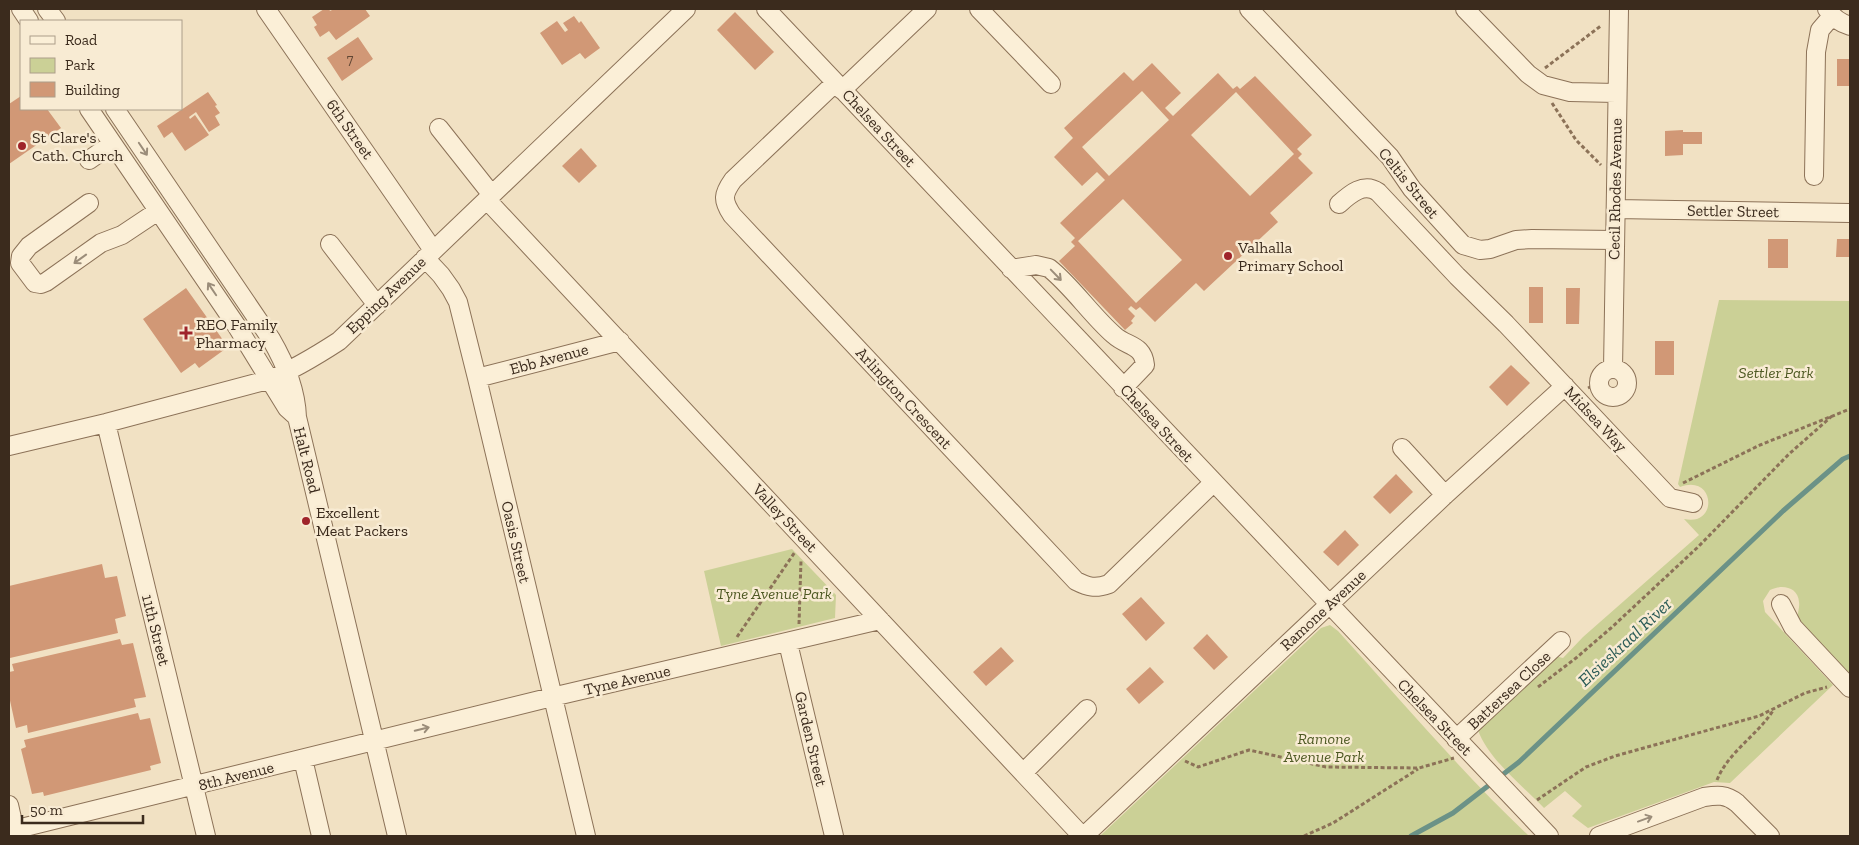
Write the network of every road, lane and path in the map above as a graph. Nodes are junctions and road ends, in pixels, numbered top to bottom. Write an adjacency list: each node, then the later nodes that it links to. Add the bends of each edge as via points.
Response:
1 (21, 9): 12 (street)
2 (47, 9): 13 (street)
3 (266, 9): 34 (street, 6th Street)
4 (766, 9): 17 (street, Chelsea Street)
5 (927, 9): 17 (street, Arlington Crescent)
6 (979, 9): 16 (street)
7 (1249, 9): 32 (street, Celtis Street, via 1390,157 1412,189 1463,245 1480,250 1516,240)
8 (1465, 9): 15 (street)
9 (1619, 11): 15 (path); 18 (street, Cecil Rhodes Avenue)
10 (678, 12): 26 (street, Epping Avenue)
11 (1829, 12): 14 (street); 24 (street, via 1820,30 1816,52)
12 (28, 20)
13 (55, 20)
14 (1850, 26)
15 (1535, 80): 18 (street, via 1561,91); 25 (path, via 1576,140)
16 (1051, 84)
17 (839, 86): 35 (street, Chelsea Street); 50 (street, Arlington Crescent, via 733,180 724,198 727,207 1076,581 1098,588 1109,584)
18 (1616, 93): 25 (street, Cecil Rhodes Avenue)
19 (90, 110): 22 (street, Halt Road)
20 (116, 110): 39 (street, one-way to 39, via 271,338)
21 (439, 128): 26 (street, Valley Street)
22 (112, 144): 23 (street); 30 (street, Halt Road)
23 (90, 160)
24 (1814, 176)
25 (1616, 180): 29 (street, Cecil Rhodes Avenue)
26 (489, 198): 34 (street, Epping Avenue); 37 (street, Valley Street)
27 (89, 202): 30 (street, one-way to 27, via 122,235 101,243 46,282 38,284 32,280 20,263 23,252)
28 (1339, 204): 42 (street, Midsea Way, via 1350,194 1366,187 1376,190)
29 (1616, 209): 31 (street, Settler Street); 32 (street, Cecil Rhodes Avenue)
30 (158, 211): 41 (street, Halt Road, one-way to 30, via 236,325)
31 (1850, 213)
32 (1615, 240): 38 (street, Cecil Rhodes Avenue)
33 (330, 244): 36 (street)
34 (429, 254): 36 (street, Epping Avenue); 40 (street, Oasis Street, via 458,302)
35 (1012, 269): 43 (street, Chelsea Street); 43 (street, one-way to 43, via 1036,265 1049,268 1114,336 1141,351 1146,365)
36 (377, 305): 39 (street, Epping Avenue, via 338,341)
37 (620, 341): 40 (street, Ebb Avenue); 58 (street, Valley Street)
38 (1613, 369): 38 (street, via 1603,373 1592,388 1607,396 1622,393 1626,378)
39 (288, 372): 41 (street, Epping Avenue); 46 (street)
40 (478, 378): 65 (street, Oasis Street)
41 (268, 380): 46 (street, Halt Road); 47 (street, Epping Avenue)
42 (1565, 386): 52 (street, Ramone Avenue); 53 (street, Midsea Way, via 1670,498)
43 (1123, 388): 50 (street, Chelsea Street)
44 (1850, 409): 45 (path)
45 (1832, 416): 51 (path, via 1760,445); 64 (path, via 1611,628)
46 (297, 417): 68 (street, Halt Road)
47 (106, 423): 48 (street, Epping Avenue); 75 (street, 11th Street)
48 (9, 446)
49 (1402, 448): 52 (street)
50 (1213, 483): 57 (street, Chelsea Street)
51 (1682, 484)
52 (1445, 495): 57 (street, Ramone Avenue)
53 (1693, 503)
54 (795, 552): 61 (path)
55 (801, 558): 59 (path)
56 (1782, 604): 63 (street, via 1793,627)
57 (1329, 605): 69 (street, Chelsea Street); 70 (street, Ramone Avenue)
58 (880, 620): 59 (street, Tyne Avenue); 73 (street, Valley Street)
59 (793, 637): 65 (street, Tyne Avenue); 83 (street, Garden Street)
60 (1561, 642): 69 (street, Battersea Close)
61 (733, 643)
62 (1833, 687): 66 (path, via 1805,693)
63 (1850, 688)
64 (1533, 691)
65 (552, 697): 68 (street, Tyne Avenue, one-way to 65); 82 (street, Oasis Street)
66 (1774, 709): 74 (path, via 1731,759); 76 (path, via 1586,767)
67 (1087, 710): 73 (street)
68 (375, 741): 71 (street, 8th Avenue); 81 (street, Halt Road)
69 (1461, 749): 72 (path); 76 (street, Chelsea Street)
70 (1171, 754): 72 (path, via 1198,767 1249,750 1326,767); 84 (street, Ramone Avenue)
71 (303, 759): 75 (street, 8th Avenue); 80 (street)
72 (1419, 768): 85 (path, via 1333,823)
73 (1023, 773): 84 (street, Valley Street)
74 (1716, 785)
75 (194, 786): 78 (street, 8th Avenue); 79 (street, 11th Street)
76 (1527, 803): 86 (street, Chelsea Street)
77 (9, 805): 78 (street)
78 (13, 832)
79 (206, 836)
80 (321, 836)
81 (397, 836)
82 (586, 836)
83 (834, 836)
84 (1083, 836)
85 (1304, 836)
86 (1548, 836)
87 (1599, 836): 88 (street, one-way to 88, via 1704,797 1721,795 1737,802)
88 (1770, 836)

